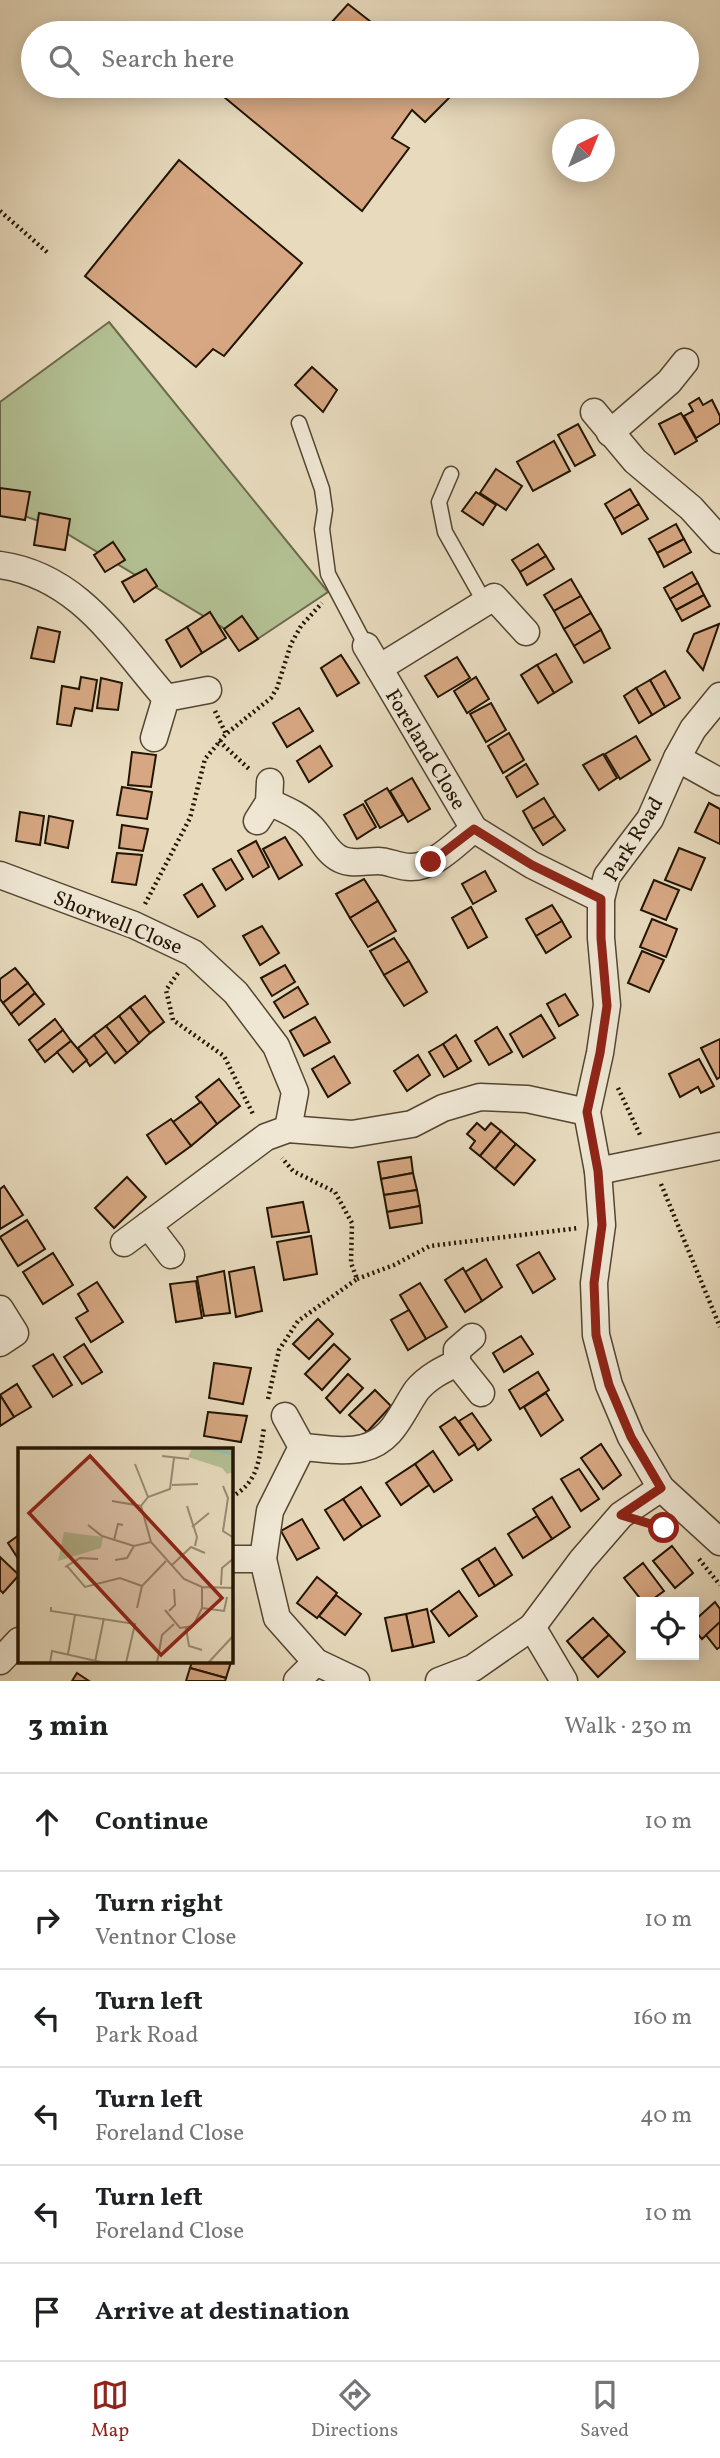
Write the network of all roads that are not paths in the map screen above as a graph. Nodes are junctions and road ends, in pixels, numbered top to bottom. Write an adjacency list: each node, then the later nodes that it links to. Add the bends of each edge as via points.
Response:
1 (685, 362): 4 (street, via 669,382)
2 (594, 412): 4 (street)
3 (299, 423): 10 (lane, via 322,489 328,574)
4 (610, 433): 6 (street)
5 (451, 474): 8 (lane, via 439,502 445,532)
6 (720, 540)
7 (0, 565): 13 (street, via 36,573 72,593)
8 (485, 603): 9 (street, via 495,597); 10 (street, Foreland Close)
9 (526, 632)
10 (372, 657): 18 (street, Foreland Close)
11 (208, 690): 13 (street)
12 (720, 696): 15 (street, Park Road)
13 (166, 698): 14 (street)
14 (154, 738)
15 (677, 758): 16 (street); 20 (street, Park Road, via 650,819 607,876)
16 (720, 782)
17 (265, 802): 18 (street, Foreland Close, via 310,825 329,850 353,863 380,861 419,867)
18 (474, 829): 20 (street, Foreland Close, via 532,865)
19 (0, 875): 22 (street, Shorwell Close, via 134,925 193,953 236,993 276,1046 295,1092)
20 (601, 899): 21 (street, Park Road, via 607,1006)
21 (587, 1112): 22 (street, via 527,1099 480,1097 412,1124 352,1134); 24 (street, Park Road)
22 (277, 1133): 25 (street)
23 (720, 1146): 24 (street)
24 (598, 1171): 35 (street, Park Road, via 602,1225 594,1283 596,1335 609,1385 631,1437)
25 (148, 1225): 26 (street); 27 (street)
26 (124, 1243)
27 (170, 1255)
28 (0, 1310): 30 (street)
29 (472, 1337): 31 (street, via 457,1350)
30 (8, 1338)
31 (457, 1363): 32 (street); 34 (street, via 434,1374 418,1390 394,1429 379,1442 349,1450)
32 (481, 1394)
33 (272, 1417): 34 (street)
34 (302, 1447): 38 (street, via 270,1511)
35 (661, 1488): 36 (street, Park Road); 39 (street, via 621,1515)
36 (720, 1542)
37 (233, 1559): 38 (street)
38 (263, 1559): 42 (street, via 277,1618)
39 (532, 1627): 45 (street, via 473,1668); 46 (street)
40 (18, 1642): 41 (street)
41 (0, 1661)
42 (316, 1662): 43 (street); 44 (street)
43 (297, 1681)
44 (356, 1681)
45 (439, 1681)
46 (564, 1681)

